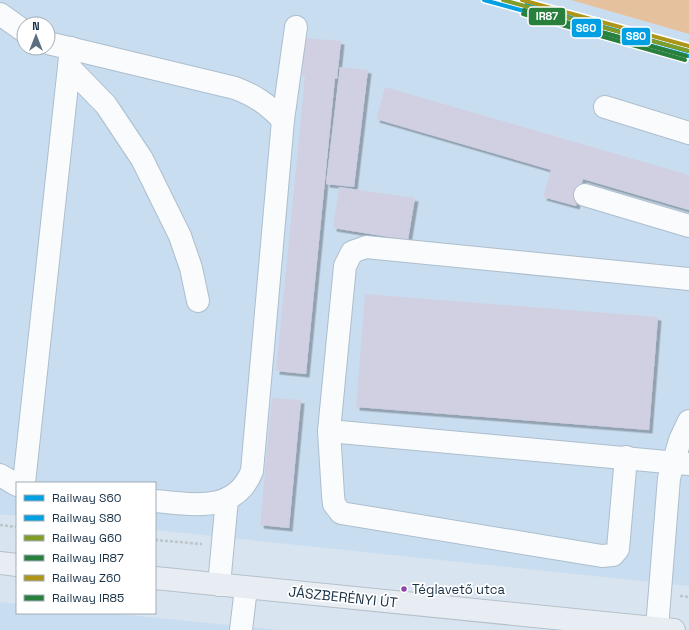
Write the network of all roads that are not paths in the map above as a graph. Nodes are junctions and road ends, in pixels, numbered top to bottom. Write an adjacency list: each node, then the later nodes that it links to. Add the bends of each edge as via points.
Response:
1 (0, 14): 2 (lane)
2 (16, 25)
3 (296, 27): 7 (lane)
4 (56, 48): 5 (lane)
5 (70, 58): 7 (lane, via 235,88 252,94 267,104); 12 (lane, via 106,105 142,159 180,236 191,268); 18 (lane)
6 (605, 107): 8 (lane)
7 (283, 120): 20 (lane, via 252,471 241,491)
8 (689, 133)
9 (586, 195): 10 (lane)
10 (689, 226)
11 (689, 279): 14 (lane, via 366,247 352,252 345,266)
12 (198, 301)
13 (689, 421): 16 (lane, via 680,440)
14 (329, 431): 15 (lane); 15 (lane, via 332,495 334,504 341,513 602,556 613,555 618,549)
15 (626, 457): 16 (lane)
16 (681, 463): 28 (lane, via 670,478)
17 (0, 475): 19 (lane)
18 (24, 482)
19 (16, 484)
20 (228, 499): 21 (lane, via 212,504); 25 (lane)
21 (156, 501)
22 (0, 563): 23 (main road)
23 (16, 565)
24 (156, 578): 25 (main road, JÁSZBERÉNYI ÚT)
25 (219, 585): 26 (main road, JÁSZBERÉNYI ÚT)
26 (246, 588): 27 (main road, JÁSZBERÉNYI ÚT); 29 (lane)
27 (603, 627): 28 (main road, JÁSZBERÉNYI ÚT)
28 (665, 629)
29 (241, 630)

